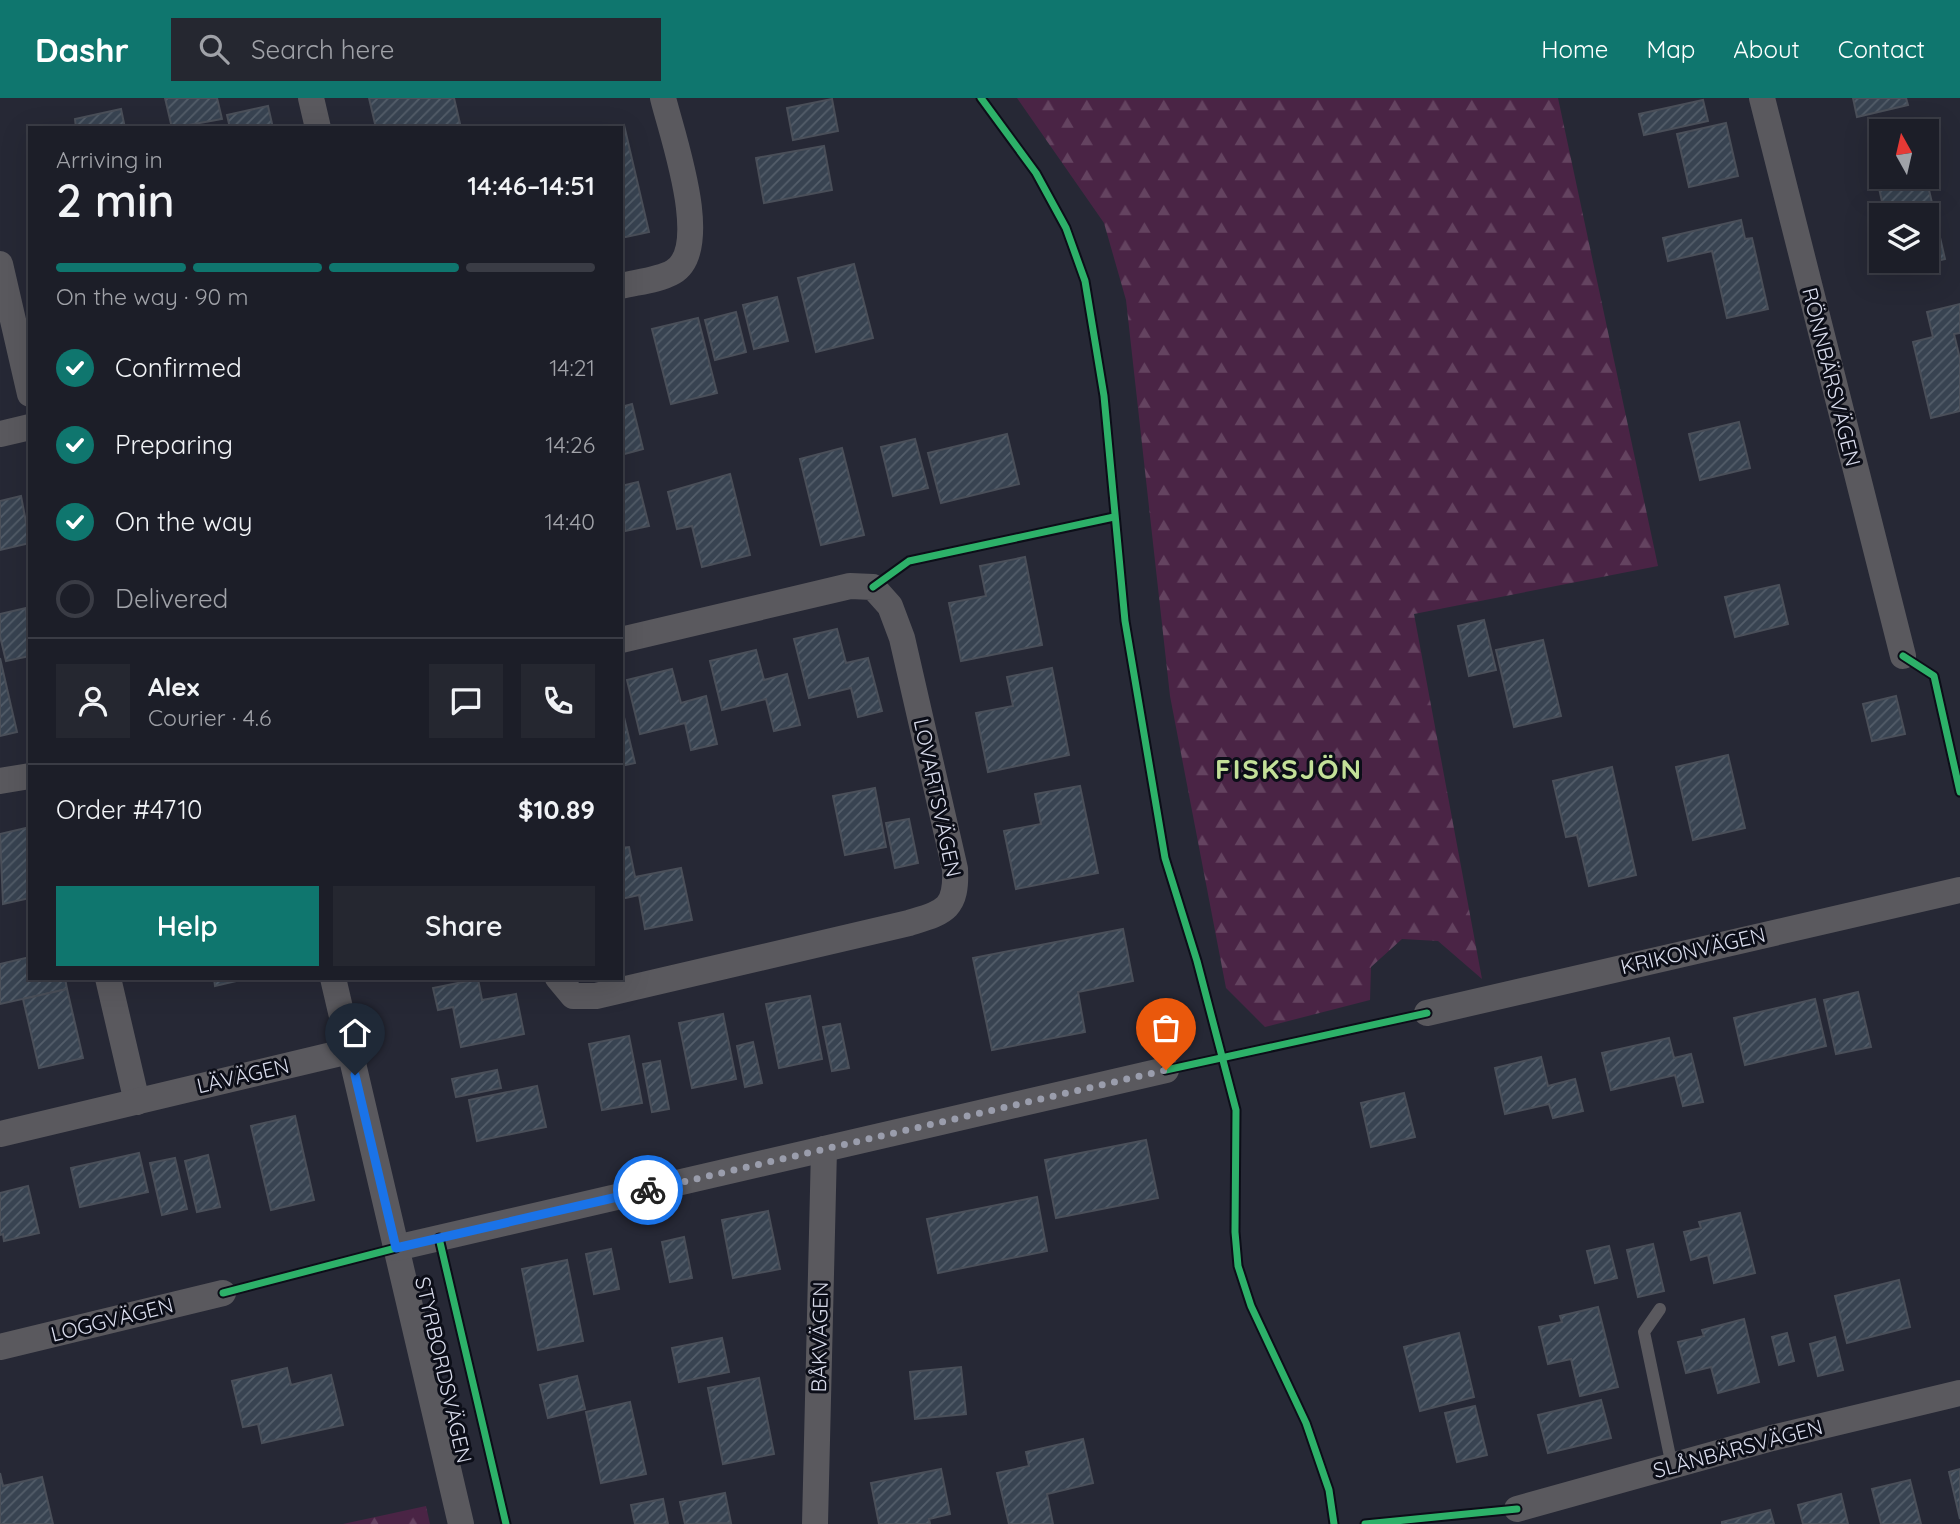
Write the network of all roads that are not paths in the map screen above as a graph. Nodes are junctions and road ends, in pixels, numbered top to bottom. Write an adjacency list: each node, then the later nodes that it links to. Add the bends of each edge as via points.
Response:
1 (311, 98): 4 (street)
2 (663, 98): 6 (street, via 693,226 689,254 675,272)
3 (1762, 98): 11 (street, RÖNNBÄRSVÄGEN)
4 (318, 126)
5 (0, 264): 7 (street)
6 (623, 285)
7 (28, 385)
8 (28, 427): 9 (street)
9 (0, 434)
10 (623, 640): 17 (street, LOVARTSVÄGEN, via 850,586 873,587 890,606 902,638 955,869 956,893 943,913 596,996 573,996)
11 (1903, 656)
12 (28, 776): 13 (street)
13 (0, 781)
14 (1960, 890): 18 (street, KRIKONVÄGEN)
15 (108, 980): 21 (street)
16 (333, 980): 19 (street, STYRBORDSVÄGEN)
17 (560, 980)
18 (1427, 1013)
19 (349, 1051): 21 (street, LÄVÄGEN); 24 (street, STYRBORDSVÄGEN)
20 (1166, 1070): 23 (street)
21 (137, 1102): 22 (street, LÄVÄGEN)
22 (0, 1134)
23 (824, 1149): 24 (street); 32 (street, BÅKVÄGEN)
24 (396, 1248): 31 (street, STYRBORDSVÄGEN)
25 (223, 1293): 27 (street, LOGGVÄGEN)
26 (1660, 1309): 29 (lane, via 1644,1332)
27 (0, 1347)
28 (1960, 1393): 29 (street, SLÅNBÄRSVÄGEN)
29 (1672, 1466): 30 (street, SLÅNBÄRSVÄGEN)
30 (1517, 1509)
31 (461, 1524)
32 (815, 1524)

